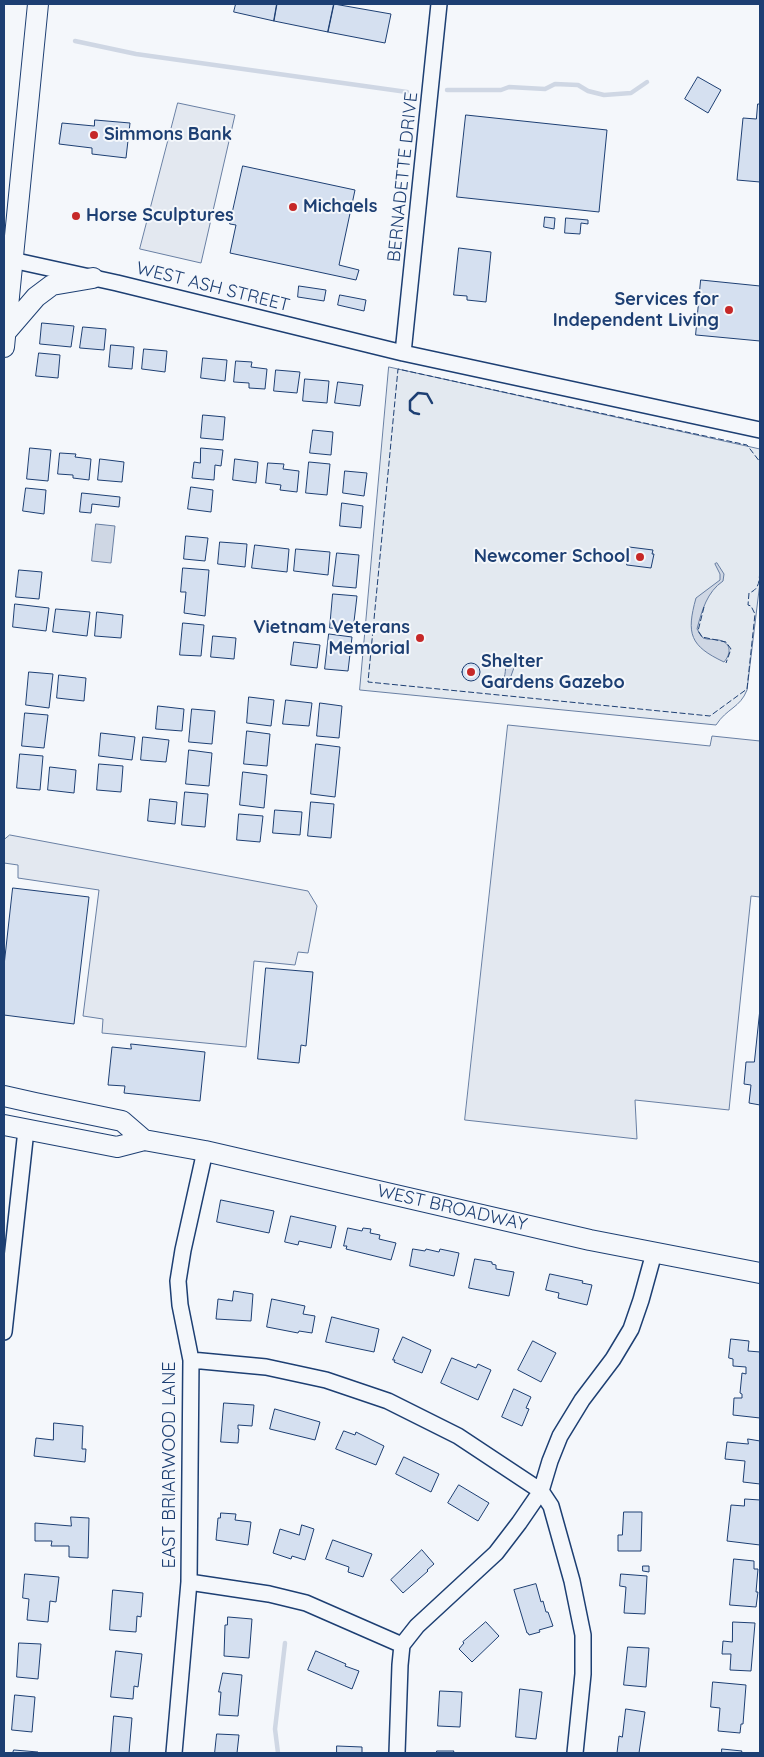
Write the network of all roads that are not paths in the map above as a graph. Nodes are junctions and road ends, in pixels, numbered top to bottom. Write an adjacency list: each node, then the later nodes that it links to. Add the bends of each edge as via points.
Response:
1 (38, 4): 3 (main road)
2 (439, 4): 6 (street, BERNADETTE DRIVE)
3 (7, 259): 4 (street, WEST ASH STREET); 5 (main road)
4 (93, 278): 5 (main road, via 52,284 36,297); 6 (street, WEST ASH STREET)
5 (4, 340)
6 (403, 353): 7 (street, WEST ASH STREET)
7 (760, 430)
8 (7, 1095): 11 (main road, via 122,1121)
9 (4, 1125): 10 (main road, WEST BROADWAY)
10 (26, 1130): 11 (main road, WEST BROADWAY, via 117,1148); 15 (street)
11 (144, 1140): 12 (main road, WEST BROADWAY)
12 (205, 1150): 13 (main road, WEST BROADWAY); 16 (street, EAST BRIARWOOD LANE, via 178,1281)
13 (654, 1254): 14 (main road, WEST BROADWAY); 17 (street, via 631,1328 560,1436)
14 (760, 1273)
15 (4, 1332)
16 (191, 1360): 17 (street, via 266,1367 326,1380 388,1402 458,1436); 18 (street, EAST BRIARWOOD LANE)
17 (541, 1491): 19 (street, via 496,1553 417,1626); 22 (street, via 550,1506 583,1635 583,1674)
18 (188, 1582): 19 (street, via 306,1603); 20 (street, EAST BRIARWOOD LANE)
19 (402, 1645): 21 (street)
20 (174, 1753)
21 (398, 1753)
22 (575, 1753)

